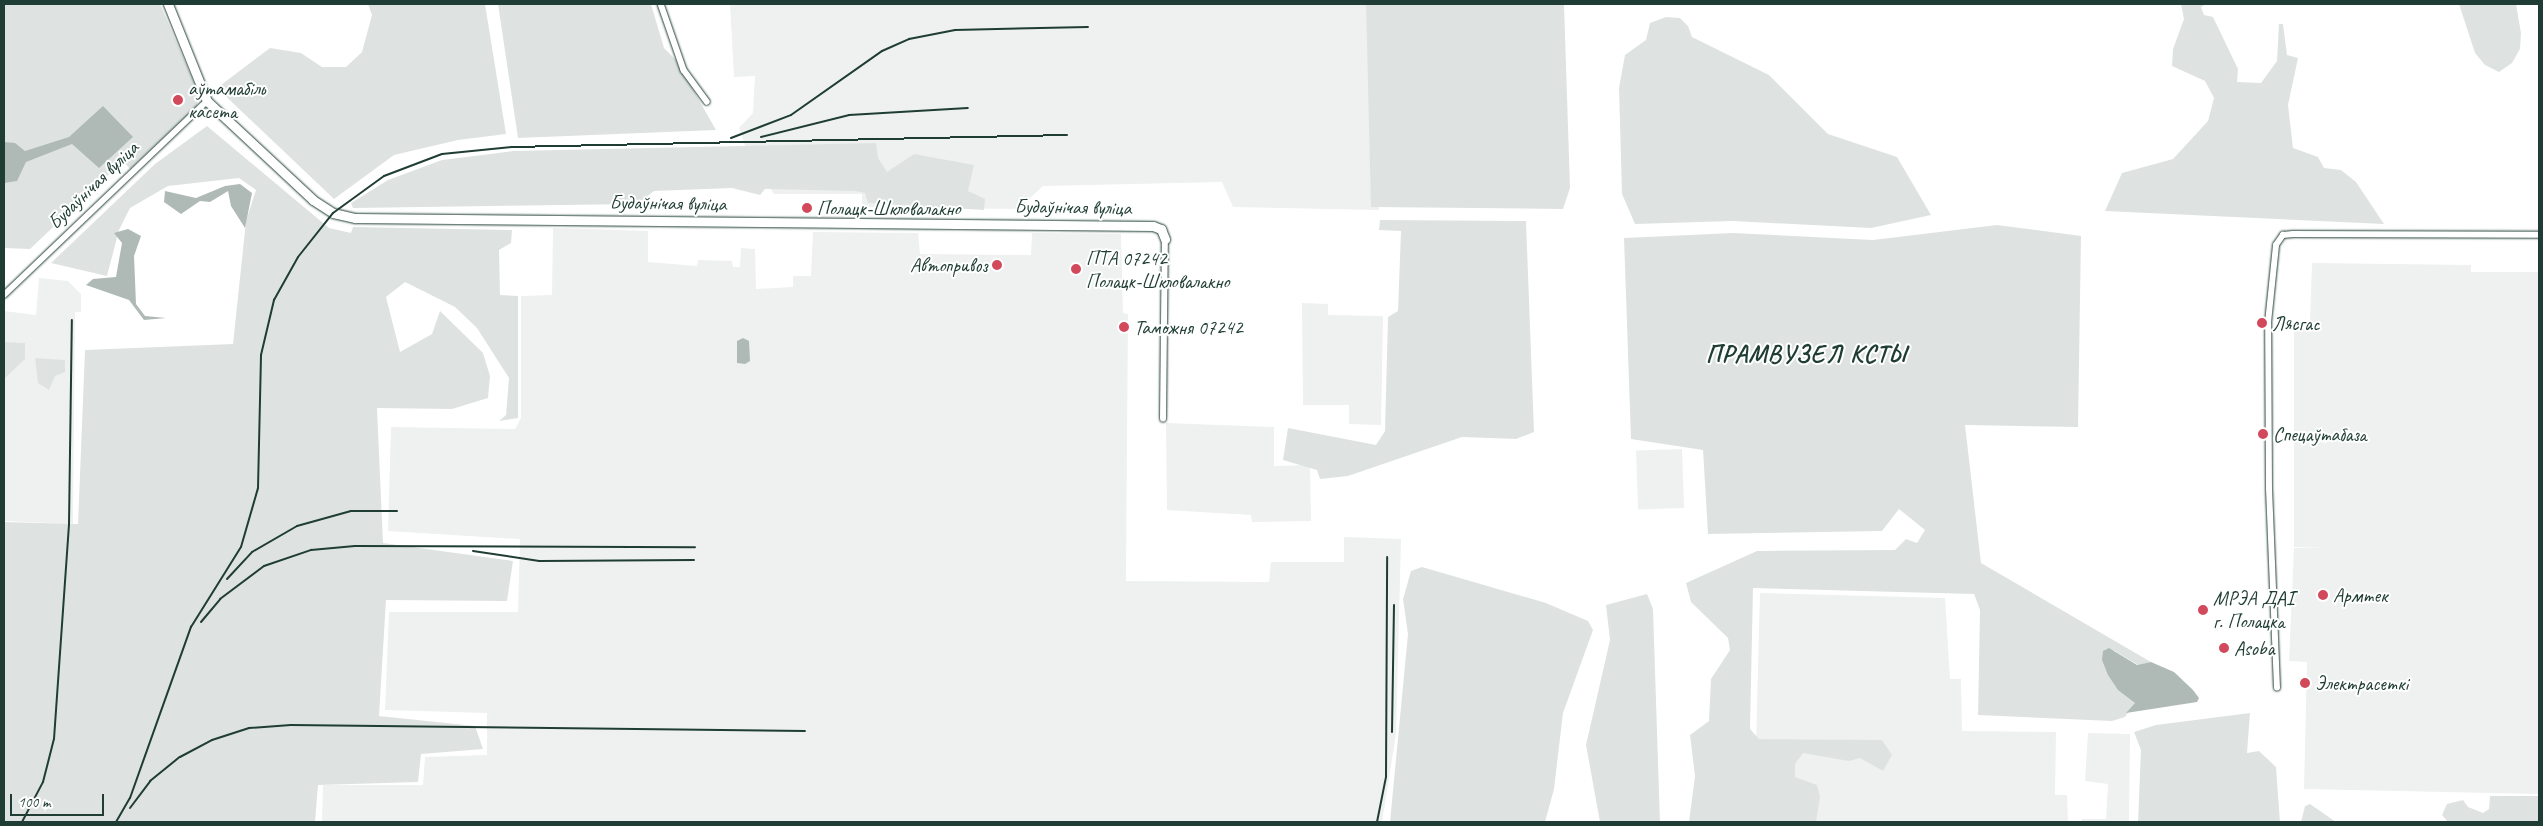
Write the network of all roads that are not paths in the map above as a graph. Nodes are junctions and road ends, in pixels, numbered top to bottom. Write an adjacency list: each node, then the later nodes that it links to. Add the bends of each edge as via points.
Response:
1 (168, 4): 3 (street, Будаўнічая вуліца)
2 (661, 4): 4 (street, via 684,70)
3 (207, 101): 6 (street, Будаўнічая вуліца, via 313,200 333,213 355,218 1153,226 1161,229); 7 (street, Будаўнічая вуліца)
4 (708, 102)
5 (2539, 235): 9 (street, via 2283,235 2274,254 2268,323 2270,566)
6 (1164, 239): 8 (street)
7 (4, 295)
8 (1163, 419)
9 (2277, 688)

